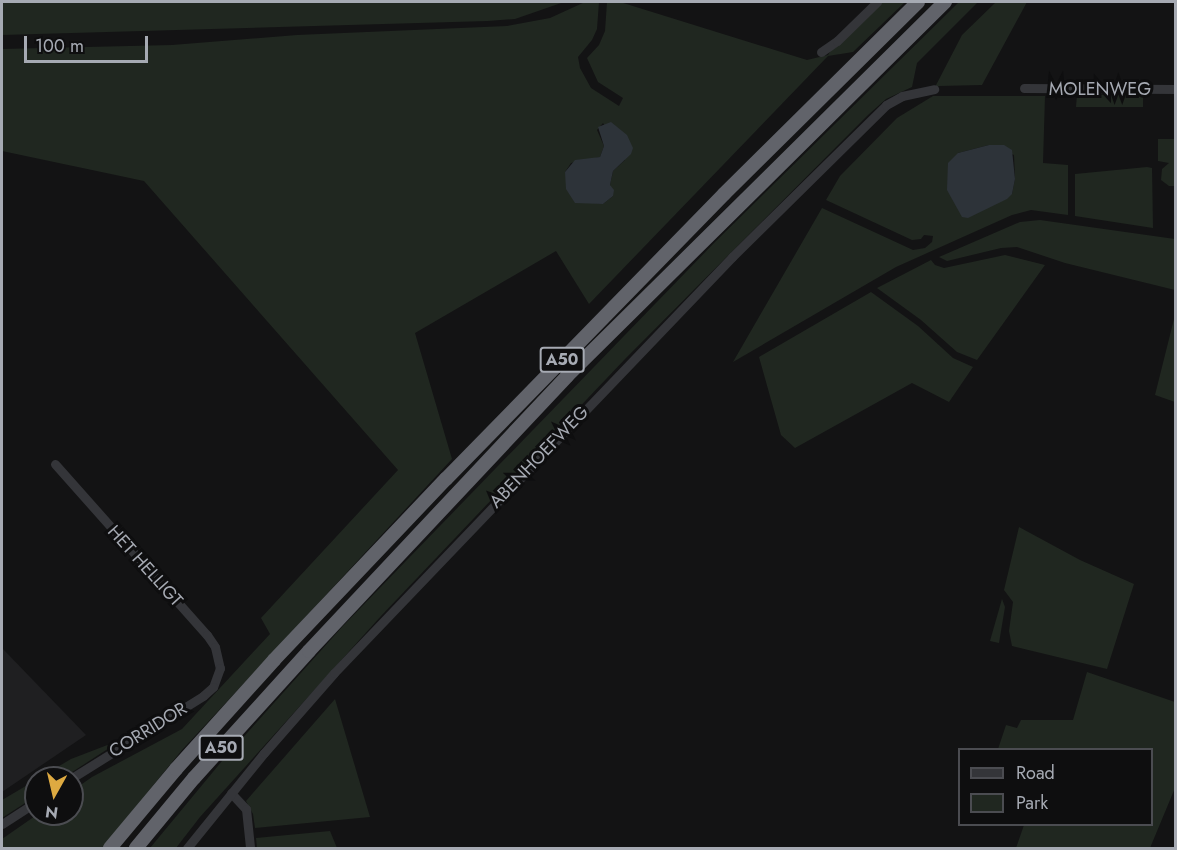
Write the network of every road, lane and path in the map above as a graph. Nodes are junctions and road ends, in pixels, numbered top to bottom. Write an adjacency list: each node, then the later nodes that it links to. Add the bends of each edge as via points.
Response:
1 (877, 2): 4 (street)
2 (918, 2): 14 (highway, A50, via 724,194 430,496 267,668)
3 (945, 2): 15 (highway, A50, via 567,376 309,651 194,778)
4 (821, 52)
5 (1024, 88): 7 (street, MOLENWEG)
6 (934, 89): 11 (street, ABENHOEFWEG, via 886,105 732,257 357,648)
7 (1176, 89)
8 (55, 464): 9 (street, HET HELLIGT, via 207,635 219,659)
9 (219, 676): 10 (street, CORRIDOR, via 203,696)
10 (84, 770)
11 (231, 793): 16 (street, ABENHOEFWEG); 17 (street, via 246,809)
12 (24, 810): 13 (street)
13 (2, 824)
14 (110, 849)
15 (136, 849)
16 (187, 849)
17 (250, 849)

